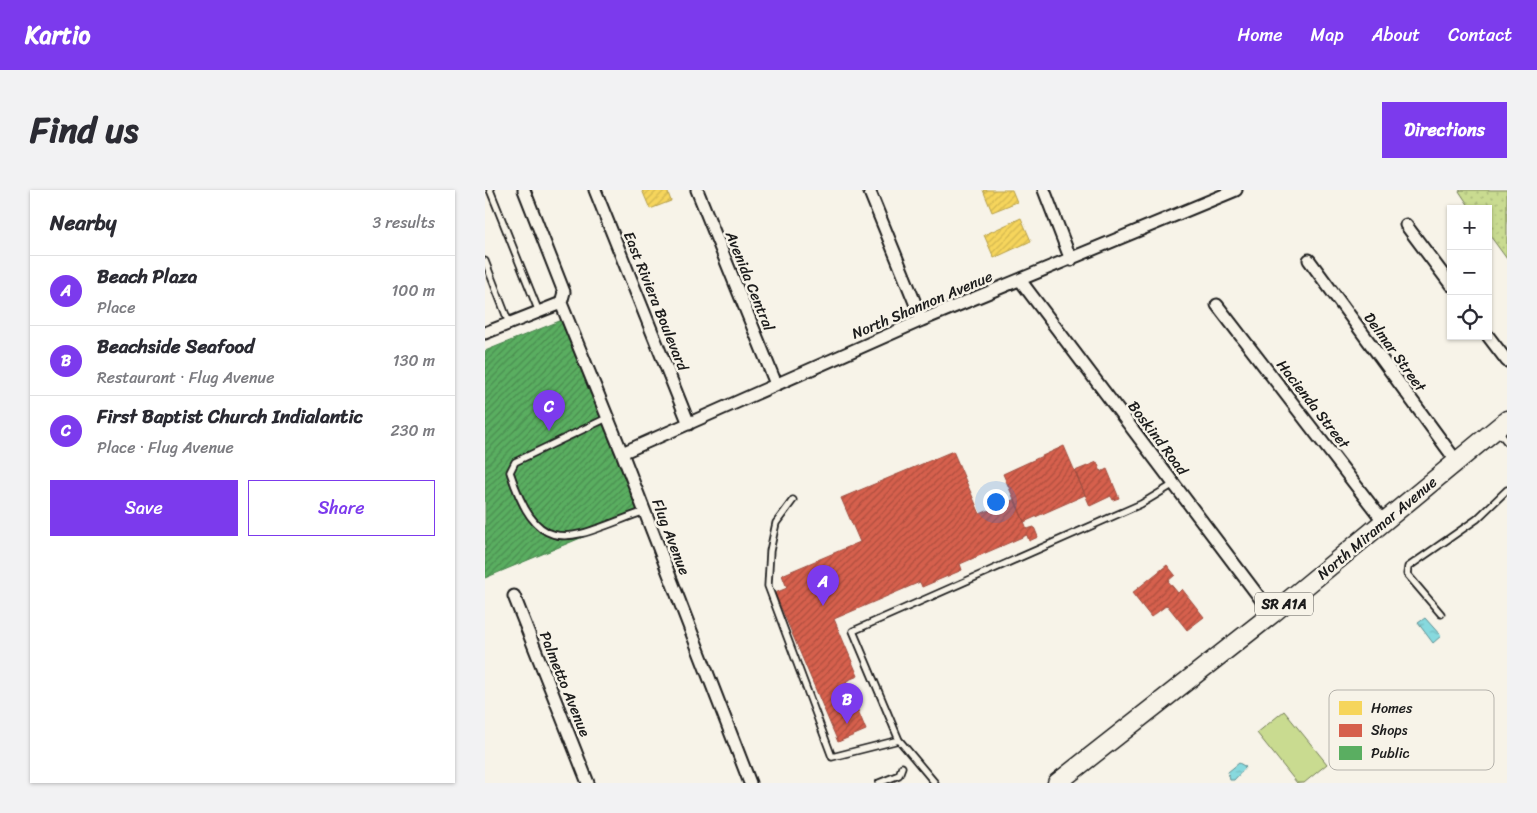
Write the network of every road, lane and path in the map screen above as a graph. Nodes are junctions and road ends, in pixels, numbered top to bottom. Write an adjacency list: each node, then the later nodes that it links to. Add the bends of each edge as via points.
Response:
1 (490, 190): 17 (lane)
2 (524, 190): 15 (street, Flug Avenue, via 565,292)
3 (595, 190): 25 (street, East Riviera Boulevard)
4 (697, 190): 23 (street, Avenida Central)
5 (869, 190): 18 (street)
6 (1044, 190): 10 (street)
7 (1236, 190): 8 (street, North Shannon Avenue)
8 (1212, 195): 10 (street, North Shannon Avenue)
9 (1406, 224): 14 (street)
10 (1071, 260): 13 (street, North Shannon Avenue)
11 (1309, 260): 28 (street, Delmar Street)
12 (485, 261): 19 (lane)
13 (1020, 280): 18 (street, North Shannon Avenue); 29 (street, Boskind Road)
14 (1447, 280)
15 (561, 303): 17 (street); 24 (street, Flug Avenue)
16 (1217, 305): 33 (street, Hacienda Street)
17 (539, 312): 19 (street)
18 (922, 320): 23 (street, North Shannon Avenue)
19 (509, 324): 20 (street)
20 (485, 333)
21 (1491, 340): 22 (street)
22 (1507, 361)
23 (776, 384): 25 (street, North Shannon Avenue)
24 (607, 418): 27 (street, Flug Avenue); 32 (lane, via 515,462 510,472 515,488 542,531 555,537 571,537)
25 (689, 424): 27 (street, North Shannon Avenue)
26 (1504, 430): 28 (main road, North Miramar Avenue / SR A1A)
27 (622, 453): 32 (street, Flug Avenue)
28 (1457, 462): 33 (main road, North Miramar Avenue / SR A1A)
29 (1174, 484): 35 (street, Boskind Road); 37 (lane, via 1141,504 853,631)
30 (1507, 490): 36 (lane, via 1477,519 1408,567 1407,574)
31 (793, 500): 37 (lane, via 776,523 768,586 832,756)
32 (645, 511): 40 (street, Flug Avenue)
33 (1384, 522): 35 (main road, North Miramar Avenue / SR A1A)
34 (514, 596): 39 (street, Palmetto Avenue)
35 (1272, 614): 43 (main road, North Miramar Avenue / SR A1A)
36 (1441, 614)
37 (899, 740): 42 (lane)
38 (902, 768): 41 (lane, via 899,775)
39 (588, 783)
40 (750, 783)
41 (879, 783)
42 (935, 783)
43 (1057, 783)

